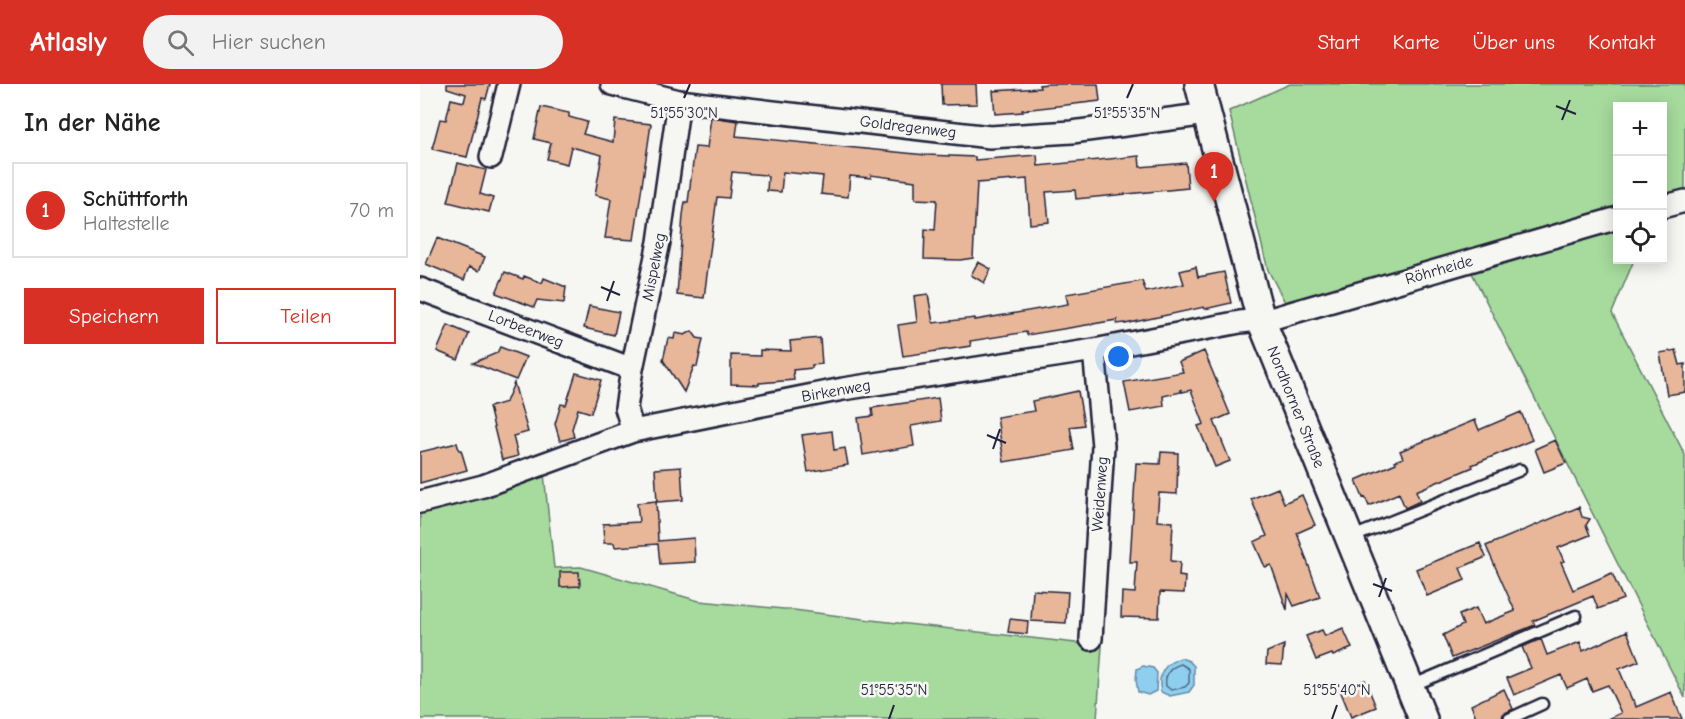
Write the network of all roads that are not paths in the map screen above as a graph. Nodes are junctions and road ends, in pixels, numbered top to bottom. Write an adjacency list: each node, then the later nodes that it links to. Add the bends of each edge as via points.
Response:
1 (509, 84): 6 (street)
2 (612, 84): 4 (street, Goldregenweg)
3 (1199, 84): 5 (street, Nordhorner Straße)
4 (679, 101): 5 (street, Goldregenweg, via 990,137 1072,132); 13 (street, Mispelweg, via 659,242)
5 (1206, 112): 11 (street, Nordhorner Straße)
6 (491, 157)
7 (1685, 201): 8 (street)
8 (1667, 206)
9 (1613, 219): 11 (street, Röhrheide)
10 (420, 289): 13 (street, Lorbeerweg)
11 (1261, 320): 12 (street, Birkenweg); 17 (street, Nordhorner Straße)
12 (1094, 350): 14 (street, Birkenweg, via 843,388); 19 (street, Weidenweg, via 1103,446)
13 (632, 369): 14 (street, Mispelweg, via 626,408)
14 (633, 431): 16 (street, Birkenweg, via 483,486)
15 (1520, 470): 17 (lane)
16 (420, 502)
17 (1348, 538): 20 (street, Nordhorner Straße)
18 (1576, 616): 20 (lane)
19 (1091, 639)
20 (1410, 687): 22 (street, Nordhorner Straße)
21 (1542, 704): 23 (lane)
22 (1423, 719)
23 (1509, 719)

